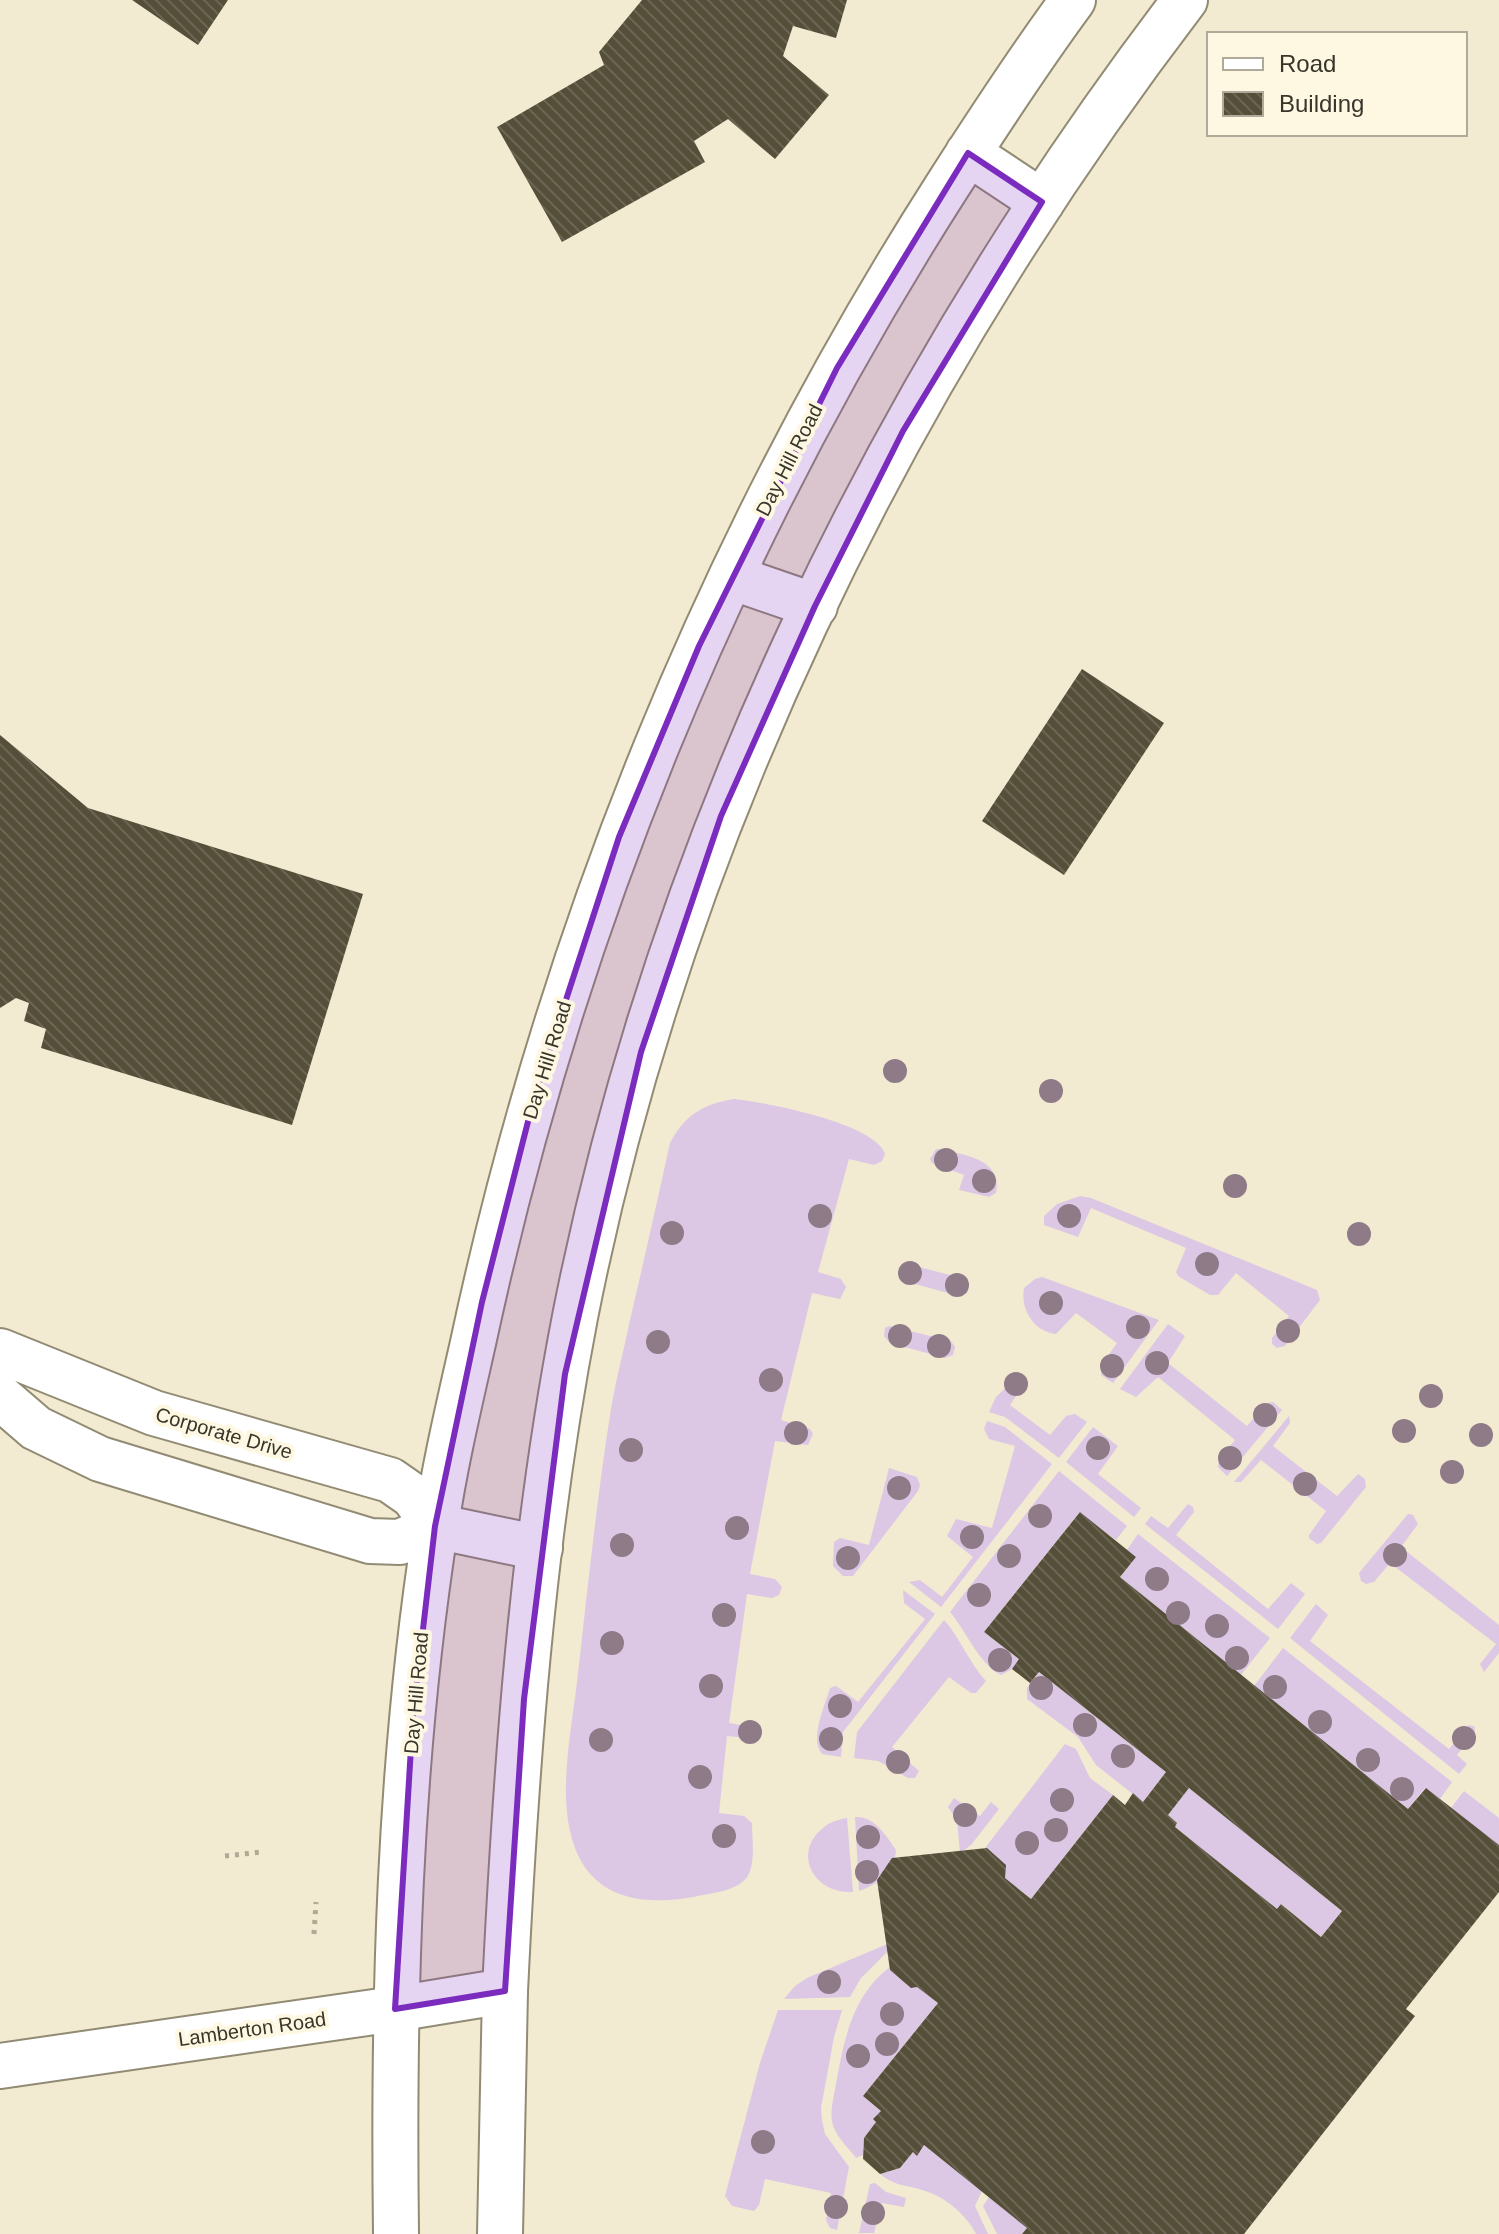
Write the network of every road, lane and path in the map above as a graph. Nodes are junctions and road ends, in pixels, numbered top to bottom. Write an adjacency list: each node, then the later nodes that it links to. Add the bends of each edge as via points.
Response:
1 (1073, 0): 3 (main road, Day Hill Road)
2 (1185, 0): 4 (main road)
3 (968, 153): 4 (main road); 5 (main road, Day Hill Road, via 837,368)
4 (1042, 202): 6 (main road, via 931,381)
5 (731, 577): 6 (main road); 9 (main road, Day Hill Road, via 645,771 576,963 502,1216)
6 (815, 606): 10 (main road, via 721,816 641,1052 579,1301)
7 (0, 1351): 9 (main road, Corporate Drive, via 154,1413 390,1480 413,1496)
8 (0, 1397): 9 (main road, via 29,1423 74,1448 296,1520 387,1544)
9 (435, 1526): 10 (main road); 16 (main road, Day Hill Road, via 413,1715)
10 (540, 1548): 15 (main road, via 513,1825)
11 (262, 1852): 12 (path)
12 (225, 1856)
13 (316, 1902): 14 (path)
14 (314, 1934)
15 (505, 1991): 16 (main road, Lamberton Road); 19 (main road)
16 (395, 2009): 17 (main road, Lamberton Road); 18 (main road, Day Hill Road)
17 (0, 2066)
18 (396, 2234)
19 (500, 2234)

